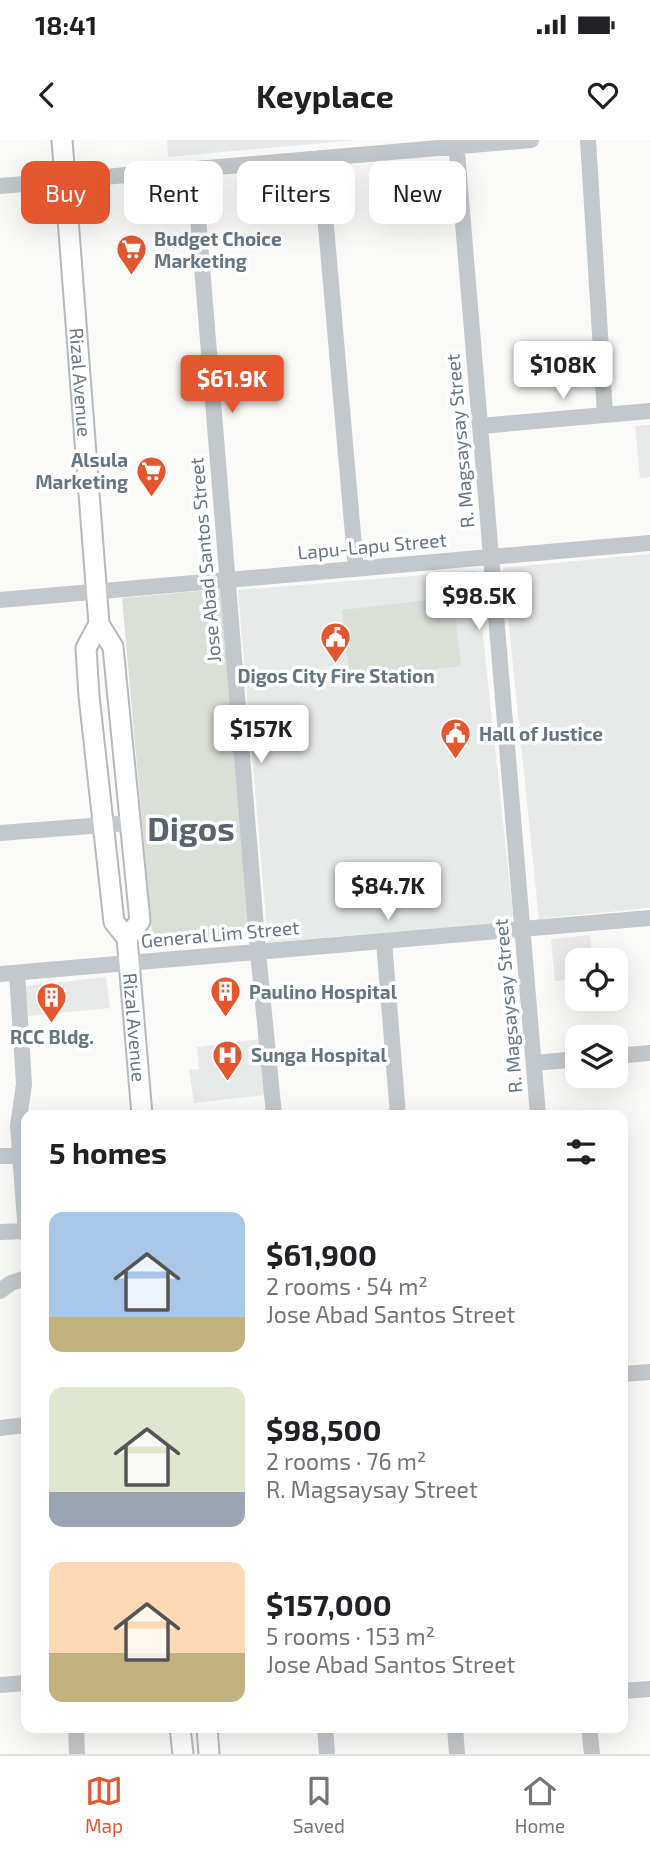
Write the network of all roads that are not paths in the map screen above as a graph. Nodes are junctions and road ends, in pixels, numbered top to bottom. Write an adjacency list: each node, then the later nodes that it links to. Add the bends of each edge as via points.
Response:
1 (62, 140): 6 (main road, Rizal Avenue)
2 (531, 140): 4 (street)
3 (588, 140): 13 (street)
4 (457, 143): 5 (street); 14 (street, R. Magsaysay Street)
5 (320, 158): 7 (street); 17 (street)
6 (64, 161)
7 (223, 166)
8 (21, 184): 9 (street)
9 (0, 186)
10 (69, 224): 19 (main road, Rizal Avenue)
11 (198, 224): 18 (street, Jose Abad Santos Street)
12 (650, 411): 13 (street)
13 (605, 415): 14 (street)
14 (480, 426): 16 (street, R. Magsaysay Street)
15 (650, 543): 16 (street, Lapu-Lapu Street)
16 (491, 557): 17 (street, Lapu-Lapu Street); 28 (street, R. Magsaysay Street)
17 (356, 569): 18 (street, Lapu-Lapu Street)
18 (227, 580): 19 (street, Lapu-Lapu Street); 31 (street, Jose Abad Santos Street)
19 (97, 591): 20 (street, Lapu-Lapu Street); 21 (main road, Rizal Avenue)
20 (0, 600)
21 (99, 624): 22 (main road, Rizal Avenue, via 113,647); 23 (main road, Rizal Avenue, via 86,648)
22 (125, 778): 23 (main road); 24 (main road, Rizal Avenue)
23 (98, 780): 25 (main road, Rizal Avenue)
24 (129, 823): 25 (street); 29 (main road, Rizal Avenue, via 140,921)
25 (102, 825): 26 (street); 29 (main road, Rizal Avenue, via 114,922)
26 (0, 833)
27 (650, 918): 28 (street, General Lim Street)
28 (522, 929): 30 (street, General Lim Street); 38 (street, R. Magsaysay Street)
29 (127, 938): 32 (main road, Rizal Avenue)
30 (384, 941): 31 (street, General Lim Street); 41 (street)
31 (258, 952): 32 (street, General Lim Street); 40 (street, Jose Abad Santos Street)
32 (129, 963): 33 (street, General Lim Street); 39 (main road, Rizal Avenue)
33 (17, 973): 34 (street, General Lim Street); 44 (street, via 24,1084 18,1126)
34 (0, 974)
35 (650, 1053): 36 (street)
36 (628, 1055)
37 (565, 1060): 38 (street)
38 (534, 1063): 42 (street, R. Magsaysay Street)
39 (142, 1110)
40 (274, 1110)
41 (398, 1110)
42 (538, 1110)
43 (0, 1156): 44 (street)
44 (20, 1156): 45 (street)
45 (21, 1169)
46 (0, 1232): 47 (street)
47 (21, 1233)
48 (21, 1280): 49 (street)
49 (0, 1291)
50 (650, 1372): 51 (street)
51 (628, 1374)
52 (21, 1426): 53 (street)
53 (0, 1428)
54 (21, 1683): 55 (street)
55 (0, 1685)
56 (650, 1689): 57 (street)
57 (628, 1691)
58 (76, 1733): 64 (street)
59 (181, 1733): 65 (main road)
60 (207, 1733): 66 (main road)
61 (325, 1733): 67 (street)
62 (455, 1733): 68 (street)
63 (590, 1733): 69 (street)
64 (77, 1754)
65 (183, 1754)
66 (209, 1754)
67 (327, 1754)
68 (457, 1754)
69 (592, 1754)

